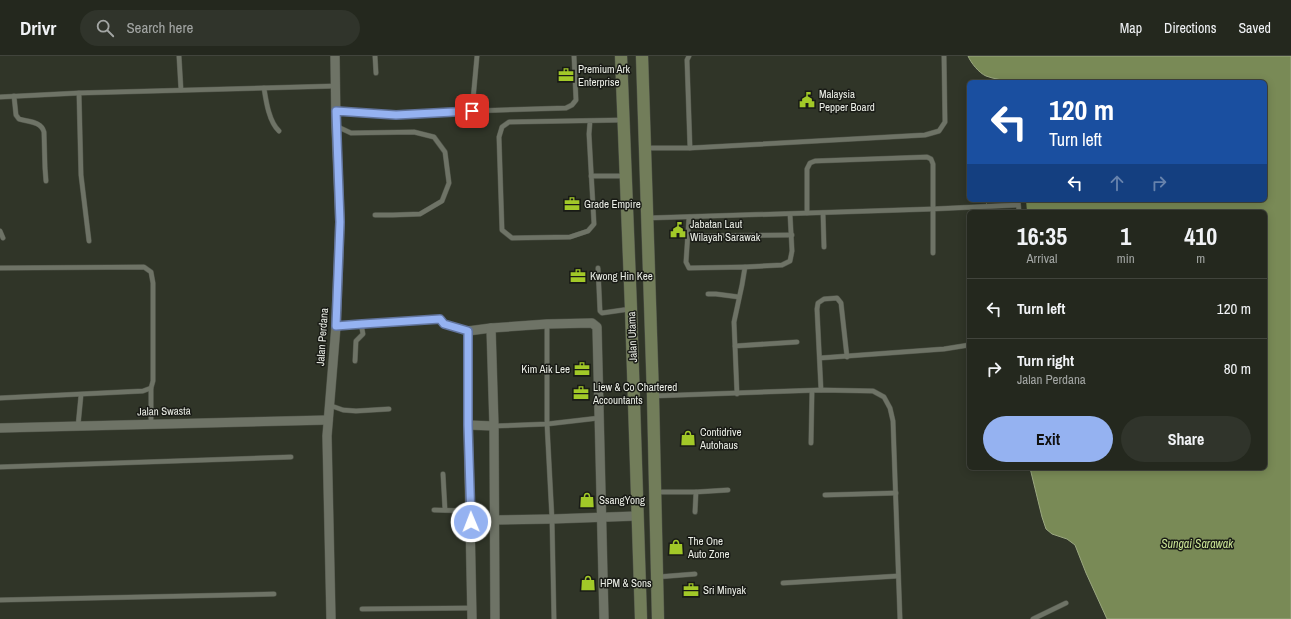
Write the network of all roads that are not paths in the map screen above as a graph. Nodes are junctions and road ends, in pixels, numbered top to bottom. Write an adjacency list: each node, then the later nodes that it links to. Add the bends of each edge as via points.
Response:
1 (179, 56): 13 (lane)
2 (335, 56): 11 (street, Jalan Perdana)
3 (375, 56): 10 (lane)
4 (477, 56): 18 (lane)
5 (574, 56): 18 (lane, via 576,100 572,105 566,108)
6 (621, 56): 19 (main road, Jalan Utama)
7 (642, 56): 23 (main road, Jalan Utama)
8 (689, 56): 24 (lane, via 687,60)
9 (944, 56): 24 (lane, via 945,122 939,131 925,135)
10 (376, 73)
11 (335, 86): 12 (lane); 17 (street, Jalan Perdana)
12 (264, 88): 13 (lane); 22 (lane, via 267,107)
13 (181, 90): 14 (lane)
14 (79, 93): 15 (lane); 40 (lane, via 81,175)
15 (14, 96): 16 (lane); 27 (lane, via 16,115 19,119 43,127)
16 (0, 97)
17 (336, 111): 18 (lane, via 396,115); 21 (street, Jalan Perdana)
18 (472, 111)
19 (624, 120): 20 (lane); 26 (main road, Jalan Utama)
20 (590, 122): 25 (lane); 25 (lane, via 509,122 502,127 499,137 502,230 512,238 570,237 588,231 594,224)
21 (336, 126): 32 (lane, via 351,133 414,132 427,135 434,137 445,152 449,182 442,201 420,214); 51 (street, Jalan Perdana, via 340,222)
22 (279, 131)
23 (645, 148): 24 (lane); 35 (main road, Jalan Utama)
24 (690, 148)
25 (591, 176): 26 (lane)
26 (626, 176): 48 (main road, Jalan Utama)
27 (46, 181)
28 (1018, 202): 29 (lane)
29 (932, 210): 30 (lane, via 933,164 927,157 810,163 806,169); 31 (lane); 42 (lane)
30 (808, 213): 31 (lane); 33 (lane)
31 (823, 213): 41 (lane)
32 (375, 214)
33 (790, 214): 34 (lane); 38 (lane)
34 (689, 217): 35 (lane); 37 (lane)
35 (647, 218): 65 (main road, Jalan Utama)
36 (0, 231): 39 (lane)
37 (688, 236): 38 (lane); 43 (lane, via 686,262 689,268)
38 (792, 236): 43 (lane, via 790,261 782,265)
39 (3, 238)
40 (90, 241)
41 (824, 247)
42 (933, 252)
43 (745, 267): 47 (lane)
44 (0, 268): 60 (lane, via 144,267 151,272)
45 (598, 268): 48 (lane, via 601,313)
46 (708, 294): 47 (lane)
47 (739, 297): 56 (lane, via 734,322)
48 (631, 309): 90 (main road, Jalan Utama)
49 (362, 324): 51 (lane); 53 (lane, via 440,319 444,324); 59 (lane, via 363,334 356,341)
50 (547, 324): 52 (street); 69 (street, via 592,323 597,327); 72 (lane)
51 (336, 326): 67 (street, Jalan Perdana)
52 (491, 328): 53 (street); 75 (street)
53 (468, 331): 73 (street)
54 (797, 342): 56 (lane)
55 (967, 345): 57 (lane)
56 (735, 346): 63 (lane)
57 (847, 357): 58 (lane); 58 (lane, via 842,303 837,298 824,299 818,303)
58 (820, 358): 61 (lane)
59 (355, 361)
60 (151, 388): 64 (lane, via 143,391); 71 (lane)
61 (821, 390): 62 (lane); 84 (lane, via 873,391 884,397 893,421)
62 (812, 391): 63 (lane); 77 (lane)
63 (736, 394): 65 (lane)
64 (81, 395): 66 (lane); 74 (lane)
65 (653, 396): 82 (main road, Jalan Utama)
66 (0, 398)
67 (329, 406): 68 (lane, via 356,411); 70 (street, Jalan Perdana)
68 (389, 409)
69 (599, 418): 72 (lane); 91 (street)
70 (328, 420): 71 (street, Jalan Swasta); 104 (street, Jalan Perdana)
71 (151, 424): 74 (street, Jalan Swasta)
72 (547, 424): 75 (lane); 92 (lane)
73 (468, 425): 75 (street); 88 (street)
74 (78, 426): 76 (street, Jalan Swasta)
75 (494, 426): 93 (street)
76 (0, 428)
77 (811, 442)
78 (291, 457): 79 (lane)
79 (0, 467)
80 (443, 474): 87 (lane)
81 (728, 490): 83 (lane)
82 (656, 492): 83 (lane); 97 (main road, Jalan Utama)
83 (696, 492): 89 (lane)
84 (896, 493): 85 (lane); 96 (lane)
85 (825, 495)
86 (434, 510): 87 (lane)
87 (445, 510): 88 (lane)
88 (471, 511): 94 (street)
89 (695, 512)
90 (638, 516): 91 (street); 109 (main road, Jalan Utama)
91 (601, 517): 92 (street); 108 (street)
92 (552, 519): 93 (street); 107 (lane)
93 (494, 520): 94 (street); 106 (street)
94 (471, 522): 102 (street)
95 (695, 574): 97 (lane)
96 (898, 576): 98 (lane); 111 (lane)
97 (657, 577): 110 (main road, Jalan Utama)
98 (783, 583)
99 (274, 594): 100 (lane)
100 (0, 600)
101 (1066, 604): 112 (lane)
102 (472, 608): 103 (lane); 105 (street)
103 (362, 609)
104 (330, 619)
105 (472, 619)
106 (495, 619)
107 (554, 619)
108 (604, 619)
109 (640, 619)
110 (658, 619)
111 (900, 619)
112 (1033, 619)

